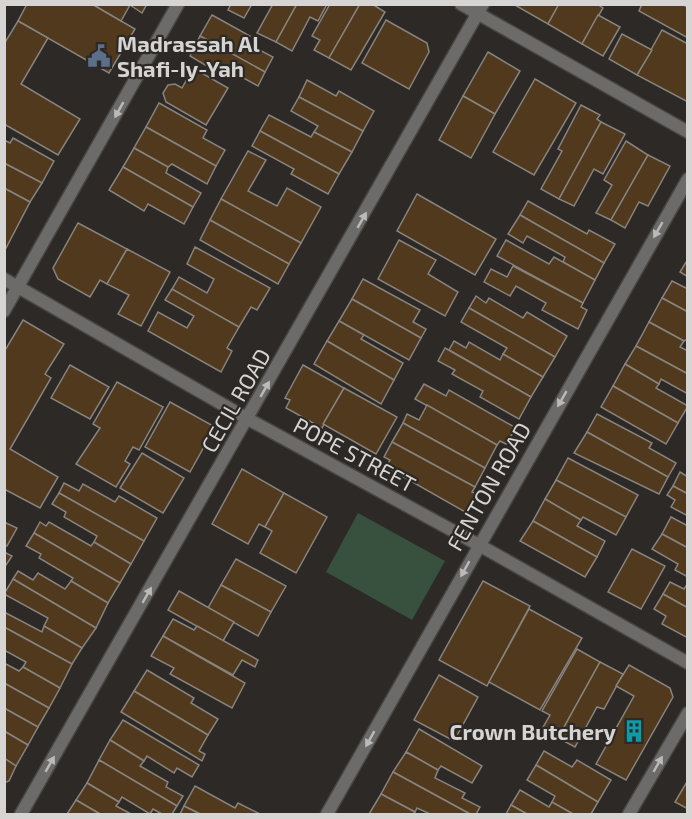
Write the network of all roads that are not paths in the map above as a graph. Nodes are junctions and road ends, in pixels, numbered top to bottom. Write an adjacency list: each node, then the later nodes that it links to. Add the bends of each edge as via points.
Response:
1 (178, 4): 7 (street, one-way to 7)
2 (461, 4): 3 (street)
3 (481, 9): 4 (street); 9 (street, CECIL ROAD, one-way to 3)
4 (687, 132)
5 (687, 179): 10 (street, FENTON ROAD, one-way to 10)
6 (4, 279): 7 (street, POPE STREET)
7 (19, 287): 8 (street); 9 (street, POPE STREET)
8 (4, 311)
9 (248, 419): 10 (street, POPE STREET); 13 (street, CECIL ROAD, one-way to 9)
10 (479, 544): 11 (street, POPE STREET); 14 (street, FENTON ROAD, one-way to 14)
11 (687, 663)
12 (687, 713): 15 (street, one-way to 12)
13 (21, 814)
14 (327, 814)
15 (629, 814)

